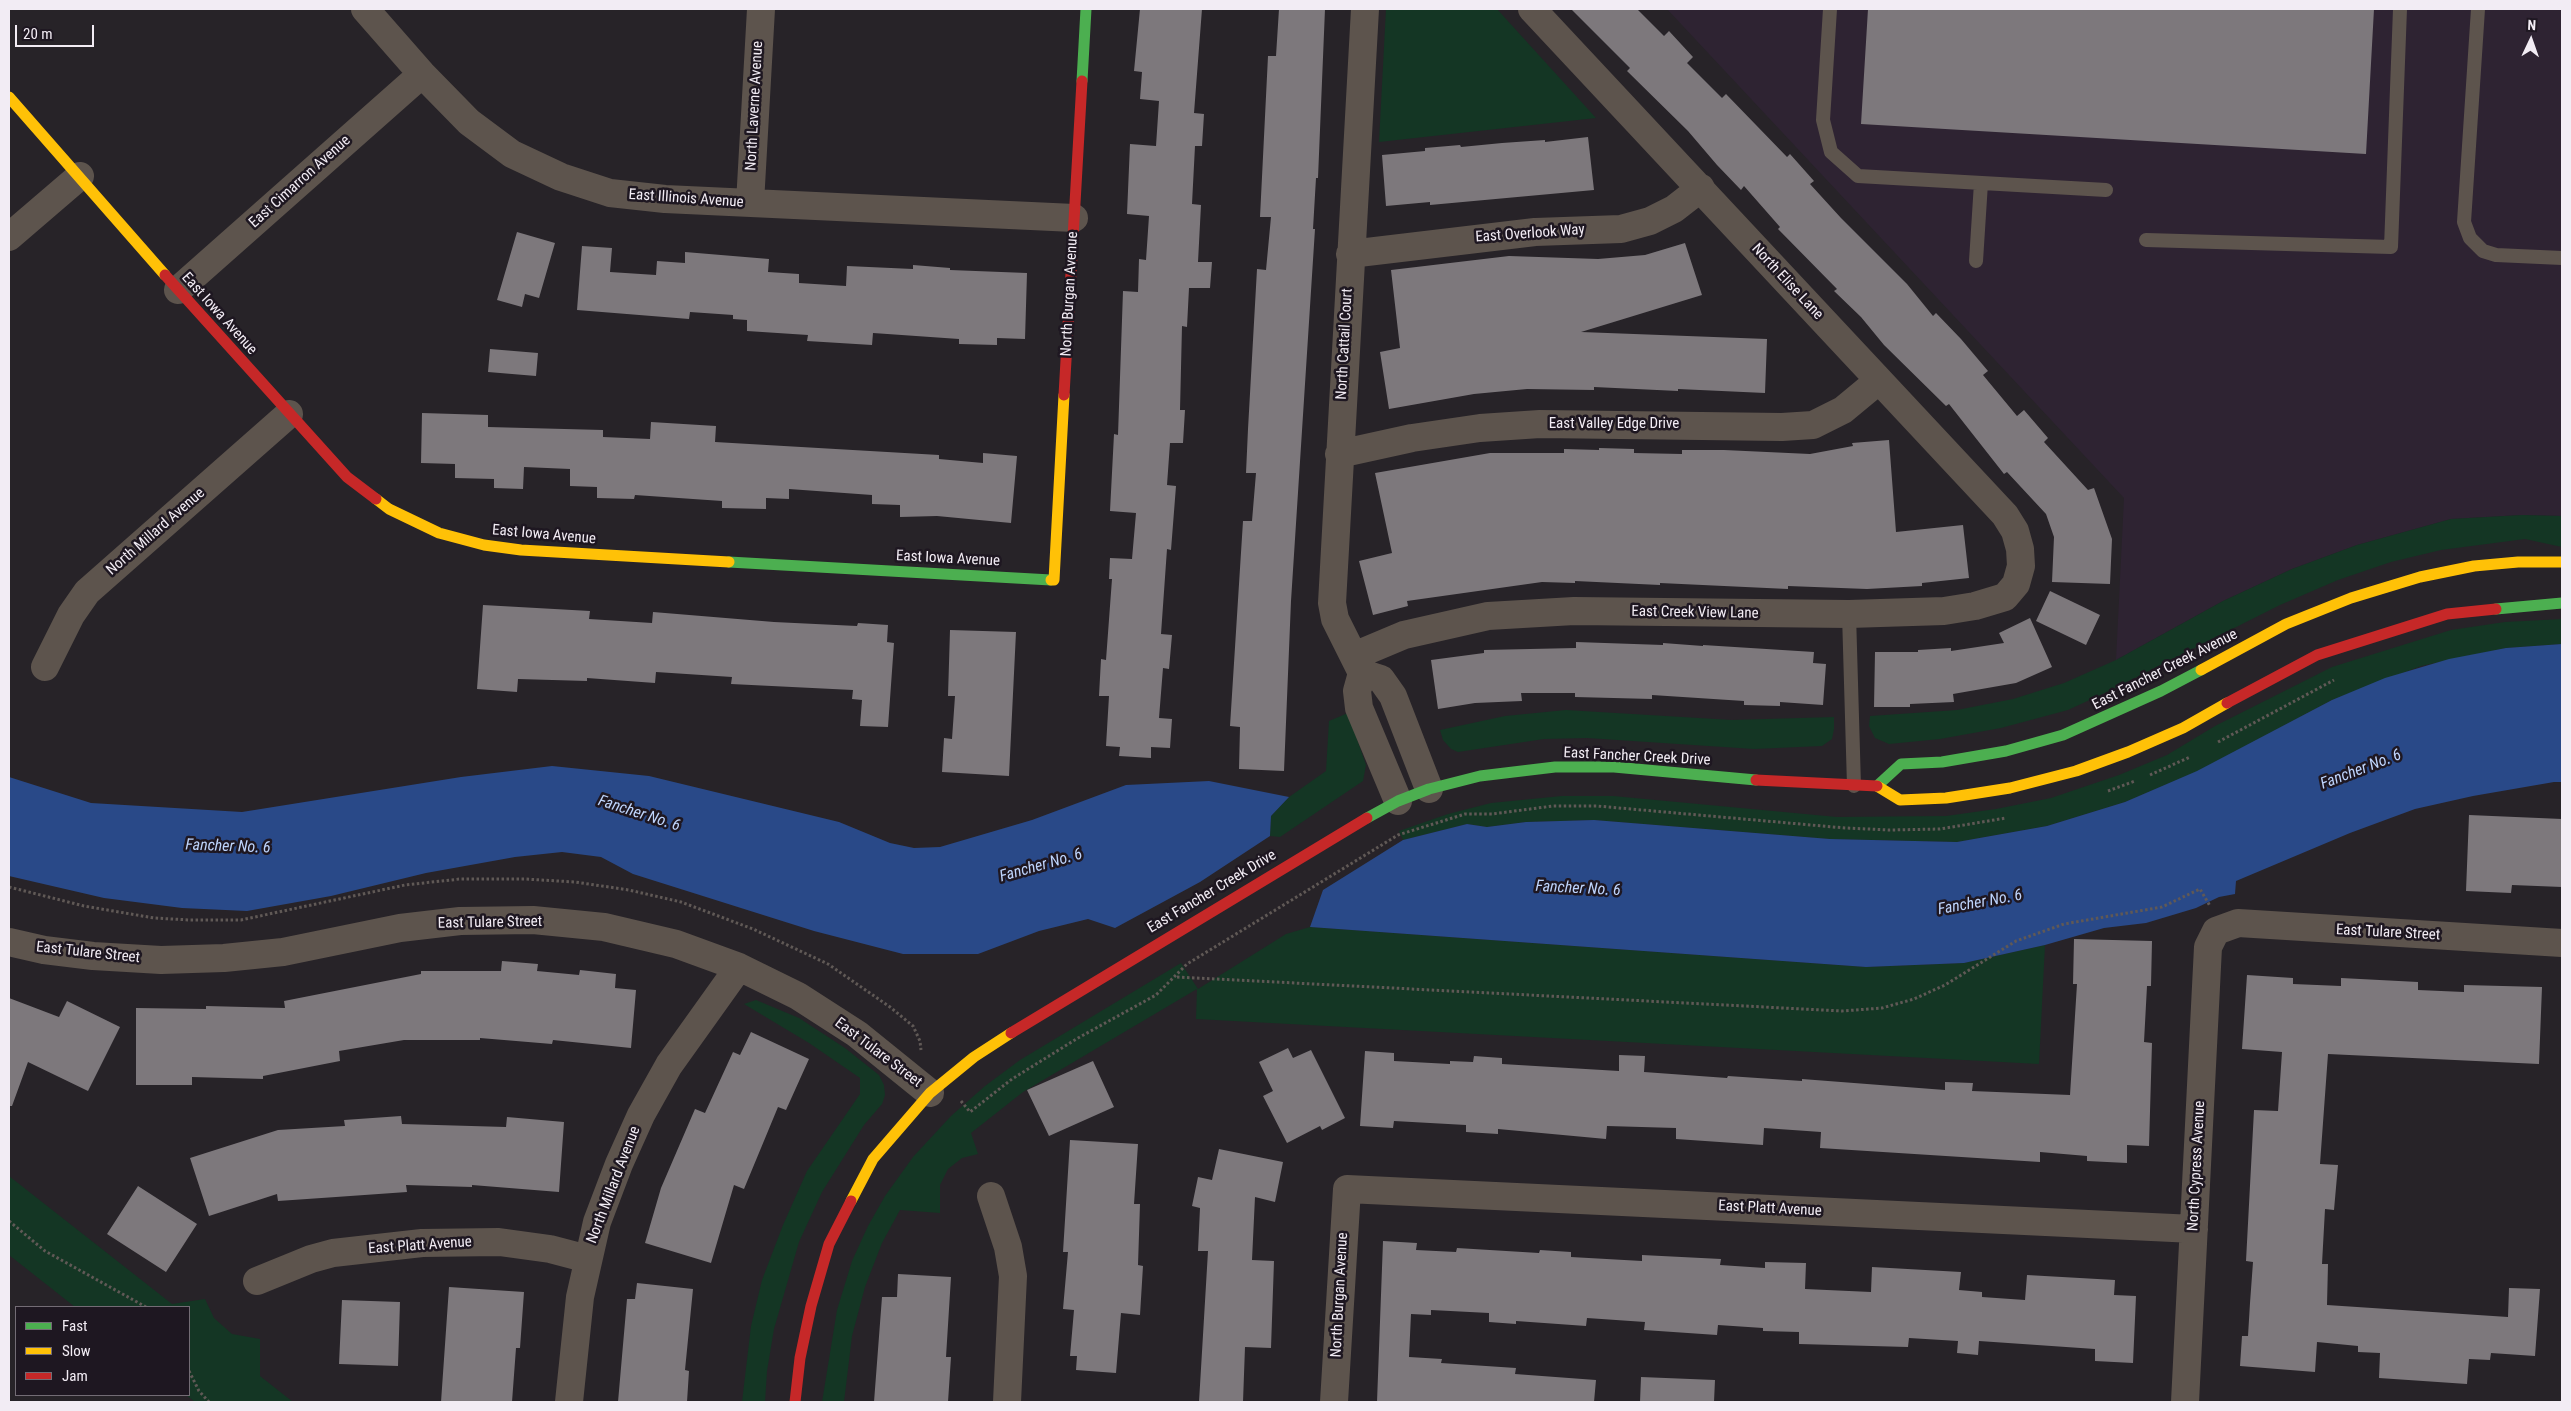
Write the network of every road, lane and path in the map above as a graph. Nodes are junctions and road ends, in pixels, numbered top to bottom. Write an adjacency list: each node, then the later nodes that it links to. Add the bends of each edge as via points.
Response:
1 (365, 9): 9 (street, East Illinois Avenue)
2 (761, 9): 15 (street, North Laverne Avenue)
3 (1086, 9): 16 (street, North Burgan Avenue)
4 (1365, 9): 19 (street, North Cattail Court)
5 (1532, 9): 13 (street, North Elise Lane)
6 (1830, 9): 12 (lane, via 1823,120 1831,152 1858,176)
7 (2400, 9): 18 (lane, via 2391,247)
8 (2478, 9): 20 (lane, via 2464,222 2470,238 2483,251 2496,255)
9 (422, 74): 15 (street, East Illinois Avenue, via 469,122 512,154 561,177 610,193); 22 (street, East Cimarron Avenue)
10 (9, 97): 11 (street, East Iowa Avenue)
11 (80, 176): 17 (street); 22 (street, East Iowa Avenue)
12 (1981, 183): 14 (lane); 21 (lane)
13 (1701, 188): 19 (street, East Overlook Way, via 1674,209 1650,221 1621,229 1535,232); 23 (street, North Elise Lane)
14 (2106, 190)
15 (750, 203): 16 (street, East Illinois Avenue)
16 (1074, 218): 28 (street, North Burgan Avenue)
17 (9, 237)
18 (2146, 240)
19 (1350, 254): 25 (street, North Cattail Court)
20 (2562, 258)
21 (1976, 261)
22 (178, 290): 24 (street, East Iowa Avenue)
23 (1878, 381): 25 (street, East Valley Edge Drive, via 1843,410 1813,425 1540,424 1480,428 1412,438); 27 (street, North Elise Lane, via 2005,515 2015,531)
24 (289, 414): 28 (street, East Iowa Avenue, via 347,477 389,509 439,533 484,545 522,550); 32 (street, North Millard Avenue, via 87,592 71,615)
25 (1339, 454): 31 (street, North Cattail Court, via 1332,603 1335,619)
26 (2562, 562): 34 (street, East Fancher Creek Avenue, via 2474,566 2420,577 2351,598 2286,624 2161,692 2063,735 2006,751 1942,762 1901,764)
27 (2021, 566): 30 (street, East Creek View Lane, via 2016,584 2005,597 1974,606 1913,614)
28 (1054, 580)
29 (2562, 603): 34 (street, via 2447,614 2317,655 2184,728 2076,771 2010,788 1946,798 1900,800)
30 (1849, 614): 31 (street, East Creek View Lane, via 1574,611 1488,616 1404,635); 33 (lane)
31 (1358, 665): 35 (street, via 1381,679 1393,696); 36 (street, via 1359,708)
32 (46, 666)
33 (1854, 786): 34 (street, East Fancher Creek Drive); 35 (street, East Fancher Creek Drive, via 1614,767 1575,767 1480,776)
34 (1877, 786)
35 (1429, 789): 36 (street, East Fancher Creek Drive)
36 (1398, 801): 43 (street, East Fancher Creek Drive, via 1331,838 1026,1023 974,1057)
37 (1465, 814): 42 (path, via 1398,835 1187,964)
38 (2214, 920): 40 (street, East Tulare Street); 42 (path, via 2200,889 2162,908 2064,924 2016,941 1946,985 1914,999 1882,1008 1842,1012); 48 (street, North Cypress Avenue, via 2208,947)
39 (9, 942): 41 (street, East Tulare Street, via 93,956 161,960 224,958 283,952 400,928 460,921 533,920 604,927 676,944)
40 (2562, 943)
41 (739, 967): 43 (street, East Tulare Street, via 798,996 842,1025); 49 (street, North Millard Avenue, via 669,1065 641,1115 597,1222)
42 (1176, 977): 44 (path, via 1156,995 1012,1079)
43 (930, 1093): 55 (street, East Fancher Creek Drive, via 873,1159 829,1244 811,1306)
44 (970, 1112)
45 (1347, 1189): 48 (street, East Platt Avenue); 57 (street, North Burgan Avenue)
46 (991, 1196): 56 (street, via 1008,1247 1013,1276)
47 (9, 1221): 51 (path, via 45,1251)
48 (2194, 1229): 58 (street, North Cypress Avenue)
49 (588, 1259): 50 (street, East Platt Avenue, via 550,1249 499,1242 422,1243 333,1253); 54 (street, North Millard Avenue, via 575,1333)
50 (257, 1281)
51 (144, 1306)
52 (190, 1373): 53 (path)
53 (209, 1402)
54 (569, 1402)
55 (795, 1402)
56 (1007, 1402)
57 (1334, 1402)
58 (2185, 1402)

